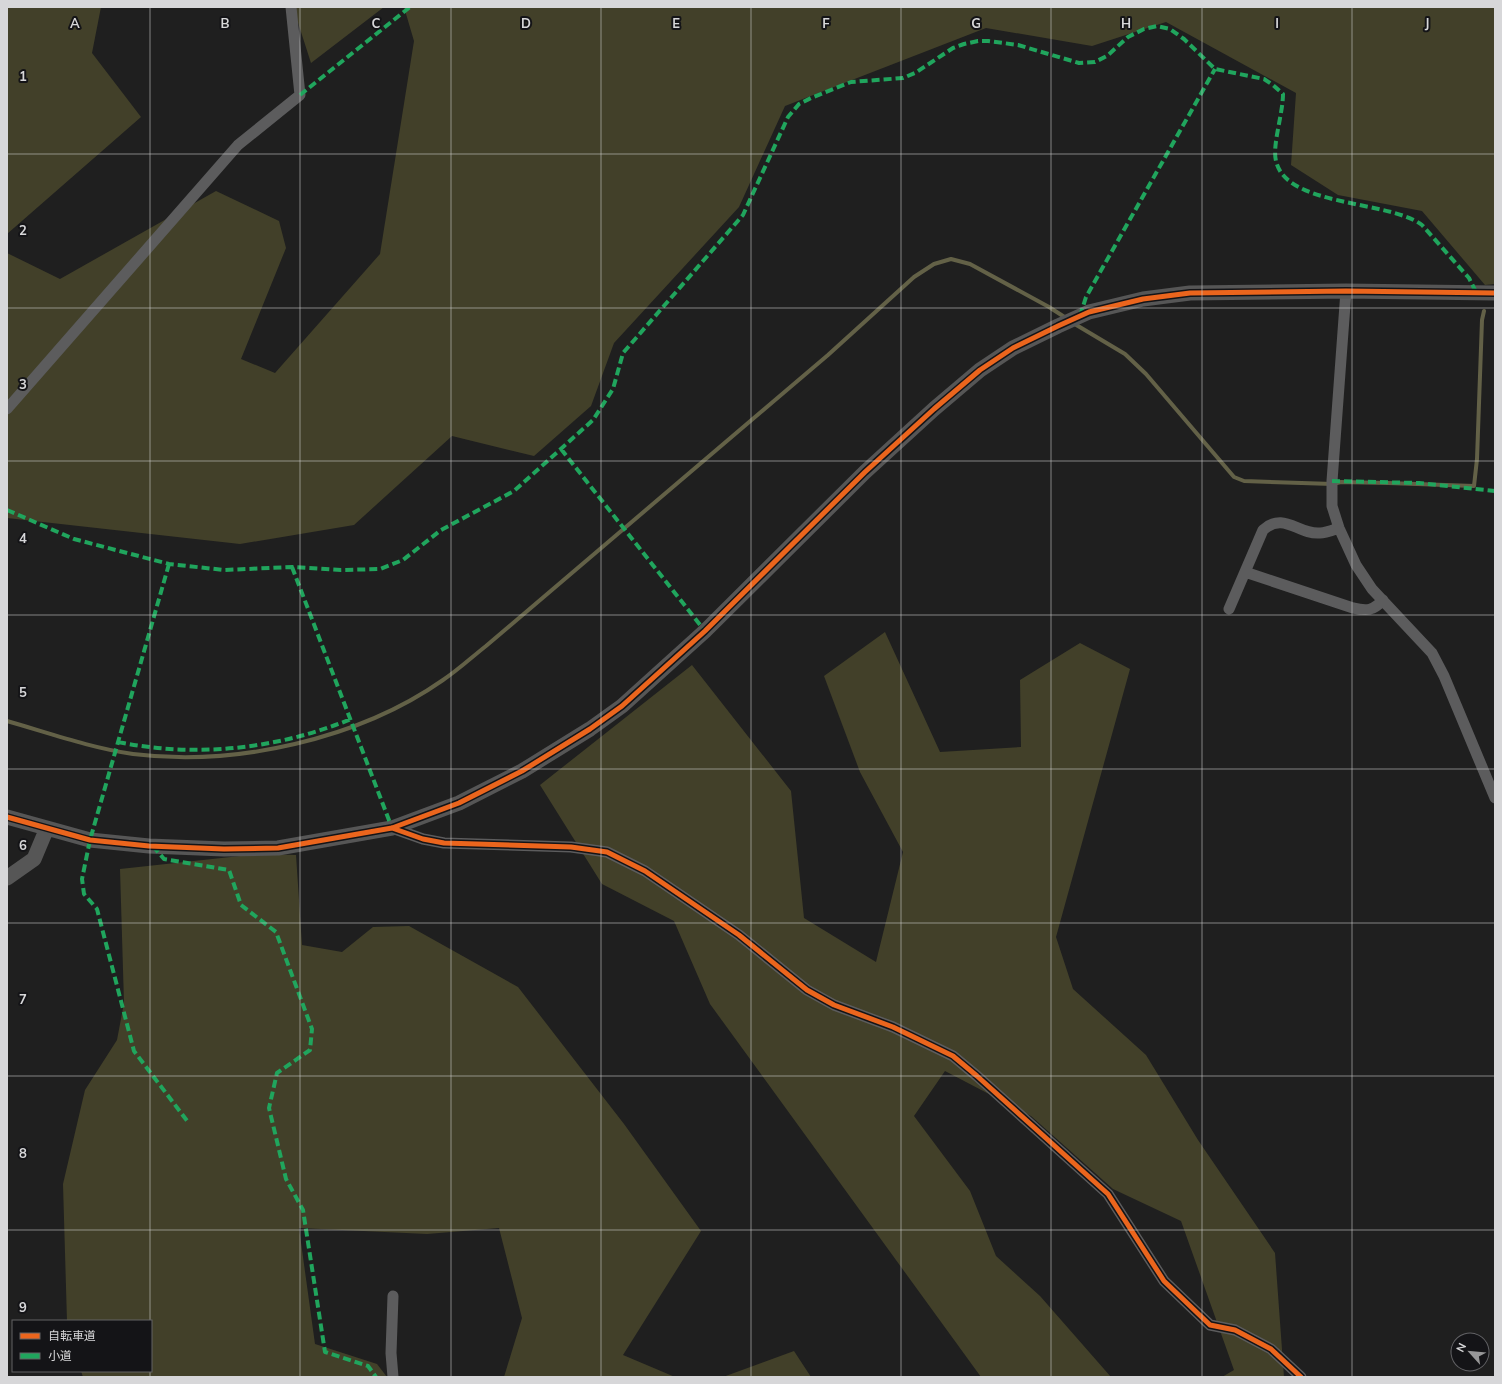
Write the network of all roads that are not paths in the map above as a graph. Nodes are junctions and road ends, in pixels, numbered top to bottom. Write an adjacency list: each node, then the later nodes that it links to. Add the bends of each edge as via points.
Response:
1 (291, 7): 4 (street, via 300,95 238,145)
2 (1346, 291): 3 (street); 5 (street, via 1332,481 1332,506); 12 (street, via 1190,293 1143,299 1089,312 1013,348 974,375 871,466 705,631 622,706 522,771 459,803)
3 (1495, 293)
4 (7, 409)
5 (1339, 528): 6 (street, via 1320,534 1277,521 1268,525 1263,530); 7 (street, via 1356,564 1372,589)
6 (1245, 572): 7 (street, via 1353,608 1368,611 1376,608); 8 (street)
7 (1383, 600): 9 (street, via 1432,654 1447,683)
8 (1229, 609)
9 (1495, 798)
10 (7, 817): 11 (street)
11 (47, 828): 12 (street, via 90,840 149,846 224,849 278,848); 13 (street, via 34,859)
12 (392, 828): 16 (street, via 444,843 571,847 607,852 645,871 739,935 807,990 834,1005 893,1027 953,1056 1108,1194 1164,1281 1210,1325 1235,1330 1271,1349)
13 (7, 878)
14 (393, 1296): 15 (street)
15 (393, 1377)
16 (1301, 1377)

